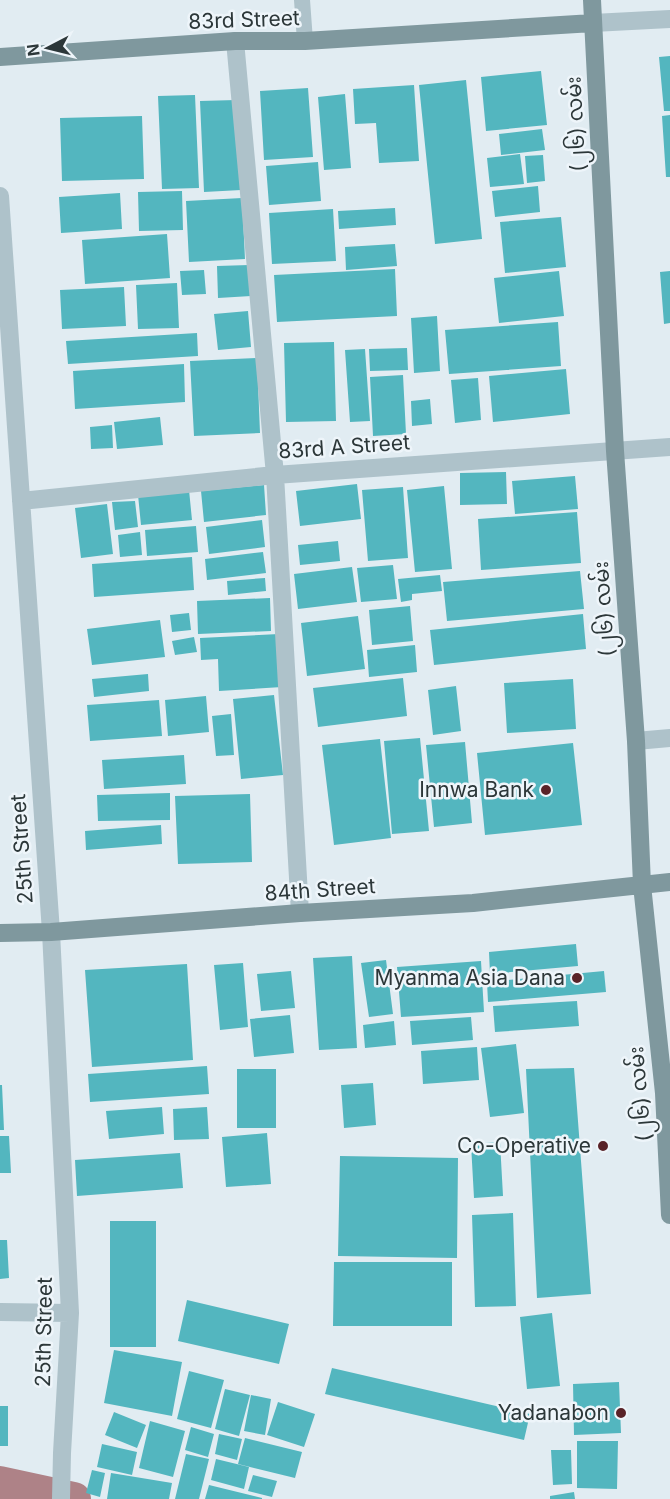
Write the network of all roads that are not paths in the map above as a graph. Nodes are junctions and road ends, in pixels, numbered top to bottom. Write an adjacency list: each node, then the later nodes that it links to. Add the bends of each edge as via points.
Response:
1 (302, 0): 6 (lane)
2 (592, 0): 4 (main road, (၂၆) လမ်း)
3 (670, 19): 4 (street, 83rd Street)
4 (593, 23): 6 (main road, 83rd Street); 10 (main road, (၂၆) လမ်း)
5 (235, 41): 6 (main road, 83rd Street); 7 (main road, 83rd Street); 11 (street)
6 (305, 41)
7 (0, 57)
8 (0, 196): 12 (street, 25th Street)
9 (670, 447): 10 (street, 83rd A Street)
10 (615, 451): 11 (street, 83rd A Street); 14 (main road, (၂၆) လမ်း)
11 (276, 475): 12 (street, 83rd A Street); 17 (street)
12 (21, 501): 18 (street, 25th Street)
13 (670, 738): 14 (street)
14 (636, 741): 16 (main road, (၂၆) လမ်း)
15 (670, 882): 16 (main road)
16 (642, 885): 17 (main road, 84th Street, via 473,903); 20 (main road, (၂၆) လမ်း)
17 (300, 913): 18 (main road, 84th Street)
18 (51, 932): 19 (main road, 84th Street); 23 (street, 25th Street)
19 (0, 933)
20 (667, 1085): 21 (main road, (၂၆) လမ်း)
21 (670, 1215)
22 (0, 1312): 23 (street)
23 (70, 1313): 24 (street, 25th Street)
24 (62, 1499)

